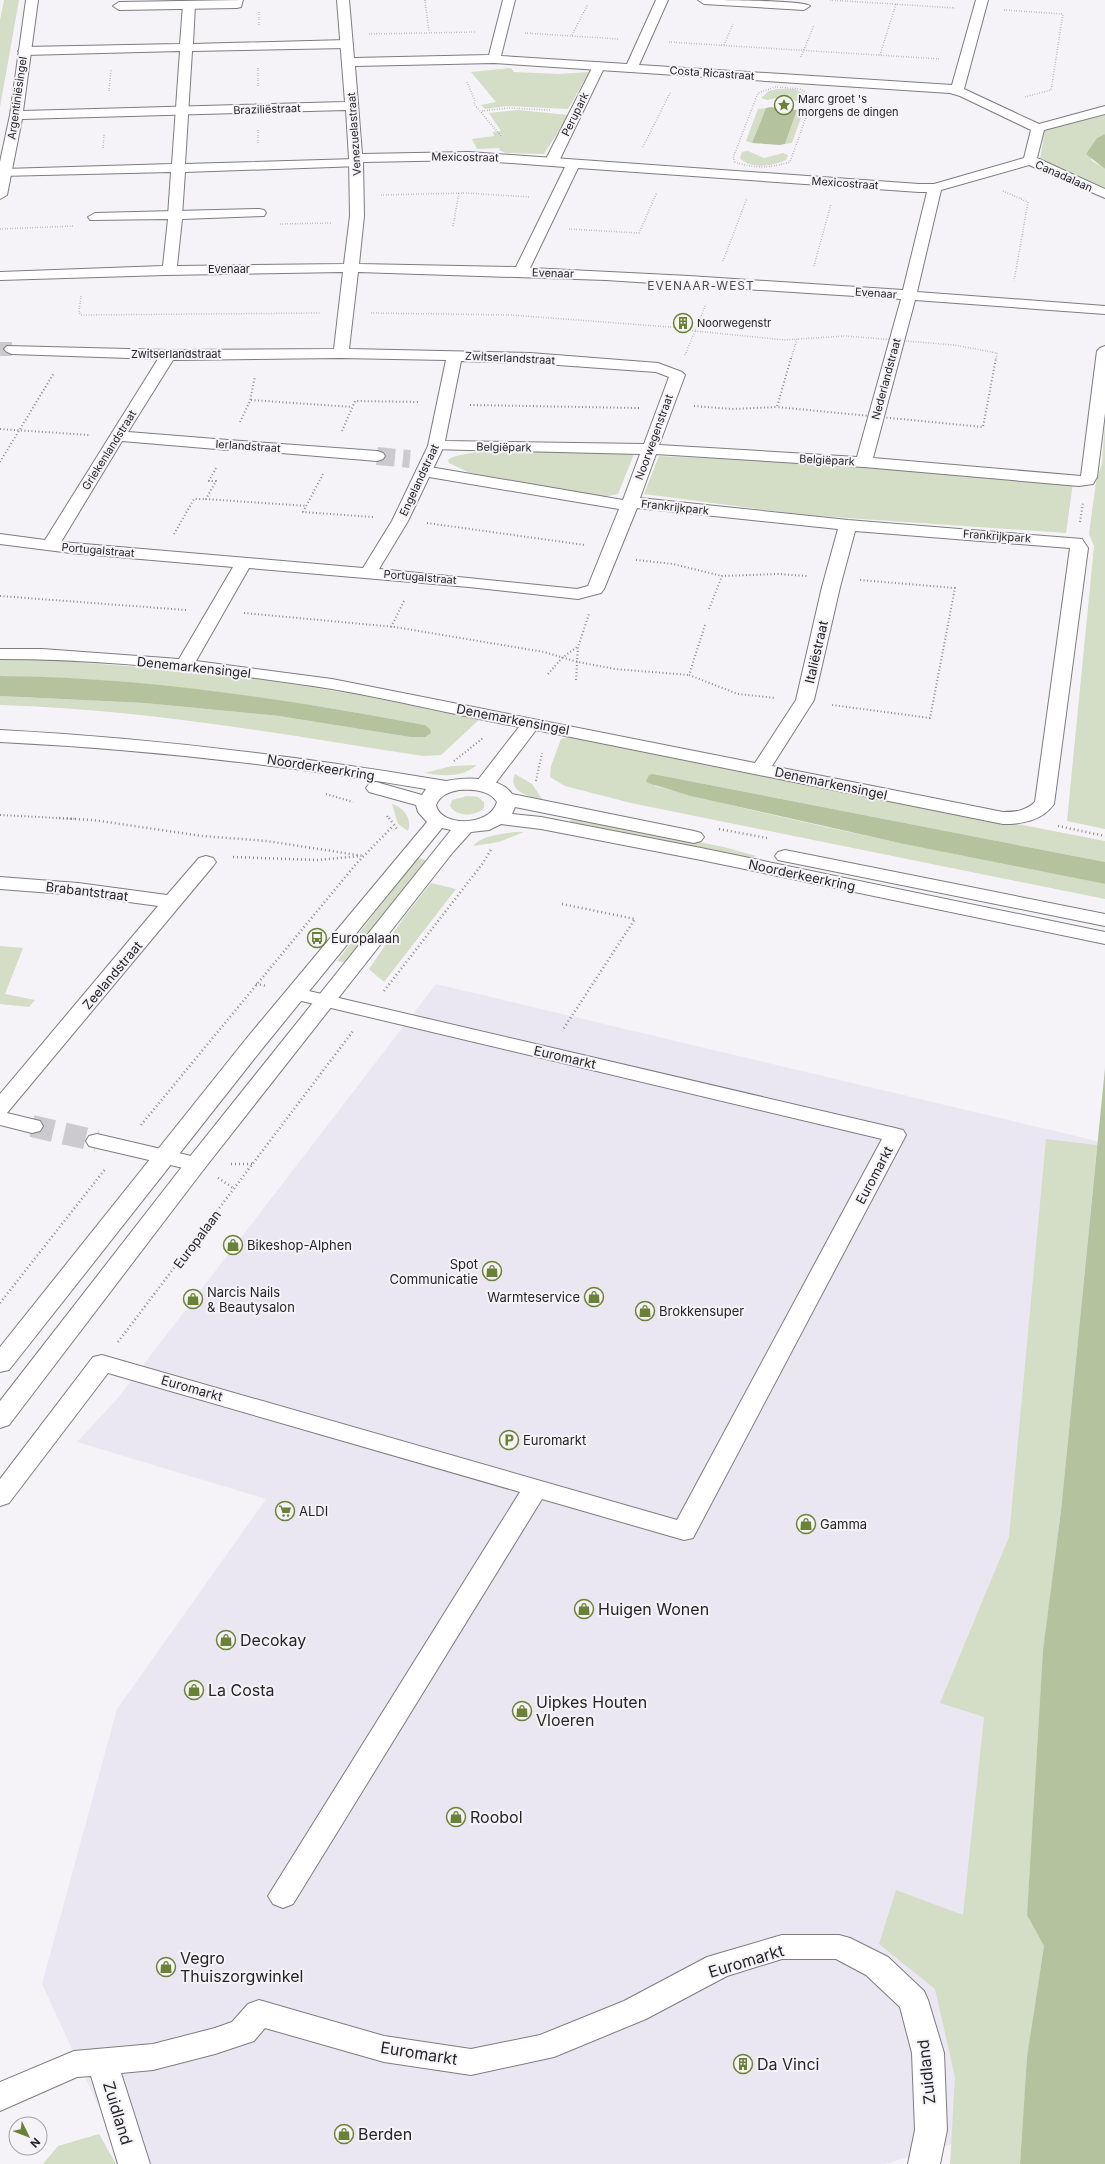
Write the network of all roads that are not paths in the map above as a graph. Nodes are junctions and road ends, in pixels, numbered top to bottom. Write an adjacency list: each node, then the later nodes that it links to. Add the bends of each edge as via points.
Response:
1 (32, 0): 13 (street, Argentiniësingel)
2 (237, 0): 7 (street, via 237,4)
3 (343, 0): 11 (street, Venezuelastraat)
4 (509, 0): 14 (street)
5 (662, 0): 17 (street)
6 (704, 0): 9 (street)
7 (189, 2): 8 (street); 12 (street)
8 (119, 6)
9 (804, 6)
10 (980, 6): 18 (street)
11 (347, 44): 12 (street); 15 (street, Venezuelastraat)
12 (186, 47): 13 (street); 21 (street)
13 (24, 51): 22 (street, Argentiniësingel)
14 (494, 59): 15 (street, Costa Ricastraat); 16 (street, Costa Ricastraat)
15 (349, 62): 19 (street, Venezuelastraat)
16 (598, 66): 17 (street, Costa Ricastraat); 26 (street, Perupark)
17 (631, 68): 18 (street, Costa Ricastraat, via 792,82)
18 (957, 90): 23 (street, Costa Ricastraat)
19 (352, 106): 21 (street, Braziliëstraat); 25 (street, Venezuelastraat)
20 (1105, 110): 23 (street)
21 (183, 112): 22 (street, Braziliëstraat); 28 (street)
22 (16, 115): 29 (street, Argentiniësingel)
23 (1038, 128): 24 (street, Canadalaan)
24 (1030, 160): 30 (street, Mexicostraat); 31 (street, Canadalaan)
25 (356, 161): 26 (street, Mexicostraat, via 469,156); 28 (street, Mexicostraat); 36 (street, Venezuelastraat, via 357,216)
26 (552, 161): 27 (street, Mexicostraat)
27 (574, 163): 30 (street, Mexicostraat); 38 (street)
28 (178, 168): 29 (street, Mexicostraat); 34 (street)
29 (4, 173): 32 (street, Argentiniësingel)
30 (935, 188): 40 (street)
31 (1105, 194)
32 (0, 195)
33 (259, 213): 34 (street)
34 (175, 216): 35 (street); 37 (street)
35 (95, 217)
36 (351, 268): 37 (street, Evenaar); 38 (street, Evenaar); 44 (street)
37 (170, 269): 39 (street, Evenaar)
38 (521, 272): 40 (street, Evenaar, via 715,282)
39 (0, 276)
40 (908, 296): 41 (street, Evenaar); 53 (street, Nederlandstraat)
41 (1105, 310)
42 (12, 349): 45 (street, Zwitserlandstraat)
43 (1105, 351): 53 (street, Belgiëpark, via 1087,481)
44 (341, 353): 45 (street, Zwitserlandstraat); 46 (street, Zwitserlandstraat)
45 (168, 355): 48 (street, Griekenlandstraat)
46 (454, 356): 47 (street, Zwitserlandstraat, via 530,358 658,368); 52 (street, Engelandstraat)
47 (677, 375): 49 (street, Noorwegenstraat)
48 (118, 436): 50 (street, Ierlandstraat); 57 (street, Griekenlandstraat)
49 (649, 450): 52 (street, Belgiëpark); 53 (street, Belgiëpark); 54 (street, Noorwegenstraat)
50 (377, 456)
51 (410, 459): 52 (street)
52 (430, 459): 54 (street, Frankrijkpark); 59 (street, Engelandstraat, via 401,519)
53 (864, 462)
54 (629, 504): 55 (street, Frankrijkpark); 60 (street, Noorwegenstraat)
55 (848, 525): 66 (street, Italiëstraat, via 805,700); 72 (street, Frankrijkpark, via 1076,543 1079,548 1044,804 1038,811)
56 (0, 539): 57 (street, Portugalstraat)
57 (50, 545): 58 (street, Portugalstraat)
58 (244, 562): 59 (street, Portugalstraat); 62 (street)
59 (369, 572): 60 (street, Portugalstraat, via 578,594)
60 (595, 589)
61 (0, 654): 62 (street, Denemarkensingel, via 42,654)
62 (184, 665): 63 (street, Denemarkensingel, via 332,684)
63 (532, 723): 66 (street, Denemarkensingel); 67 (street)
64 (0, 736): 65 (street, Noorderkeerkring, via 112,743)
65 (195, 752): 68 (street, Noorderkeerkring, via 230,753 317,765); 70 (street, Noorderkeerkring, via 211,760 310,774 390,791)
66 (761, 768): 72 (street, Denemarkensingel, via 1003,818)
67 (484, 785): 68 (street); 69 (street, via 500,792)
68 (446, 787): 70 (street, via 433,793)
69 (506, 800): 71 (street, via 506,809); 78 (street, Noorderkeerkring)
70 (427, 802): 73 (street, via 428,812)
71 (499, 818): 74 (street, via 484,825); 79 (street, Noorderkeerkring, via 541,823 701,854)
72 (1022, 818)
73 (438, 821): 74 (street); 80 (street)
74 (465, 827): 81 (street)
75 (206, 862): 77 (street, Zeelandstraat)
76 (0, 883): 77 (street, Brabantstraat, via 78,889)
77 (173, 902): 82 (street, Zeelandstraat)
78 (1105, 920)
79 (1105, 938)
80 (296, 994): 81 (street); 87 (street)
81 (326, 1001): 88 (street); 91 (street, Euromarkt, via 895,1135 684,1532)
82 (8, 1087): 83 (street, Zeelandstraat)
83 (0, 1108)
84 (0, 1118): 85 (street)
85 (32, 1126)
86 (97, 1141): 87 (street)
87 (165, 1157): 88 (street); 89 (street)
88 (196, 1164): 90 (street)
89 (0, 1364)
90 (0, 1419)
91 (536, 1488): 92 (street, Euromarkt, via 102,1363); 93 (street)
92 (0, 1497)
93 (283, 1896)
94 (839, 1947): 95 (street, Euromarkt, via 782,1947 718,1966 635,2010 543,2048 471,2062 384,2049 259,2013 243,2032 216,2041 153,2057); 98 (street, Zuidland, via 877,1966 913,2000 928,2053 931,2130)
95 (102, 2062): 96 (street, Euromarkt, via 74,2064); 97 (street, Zuidland)
96 (0, 2097)
97 (134, 2164)
98 (924, 2164)

